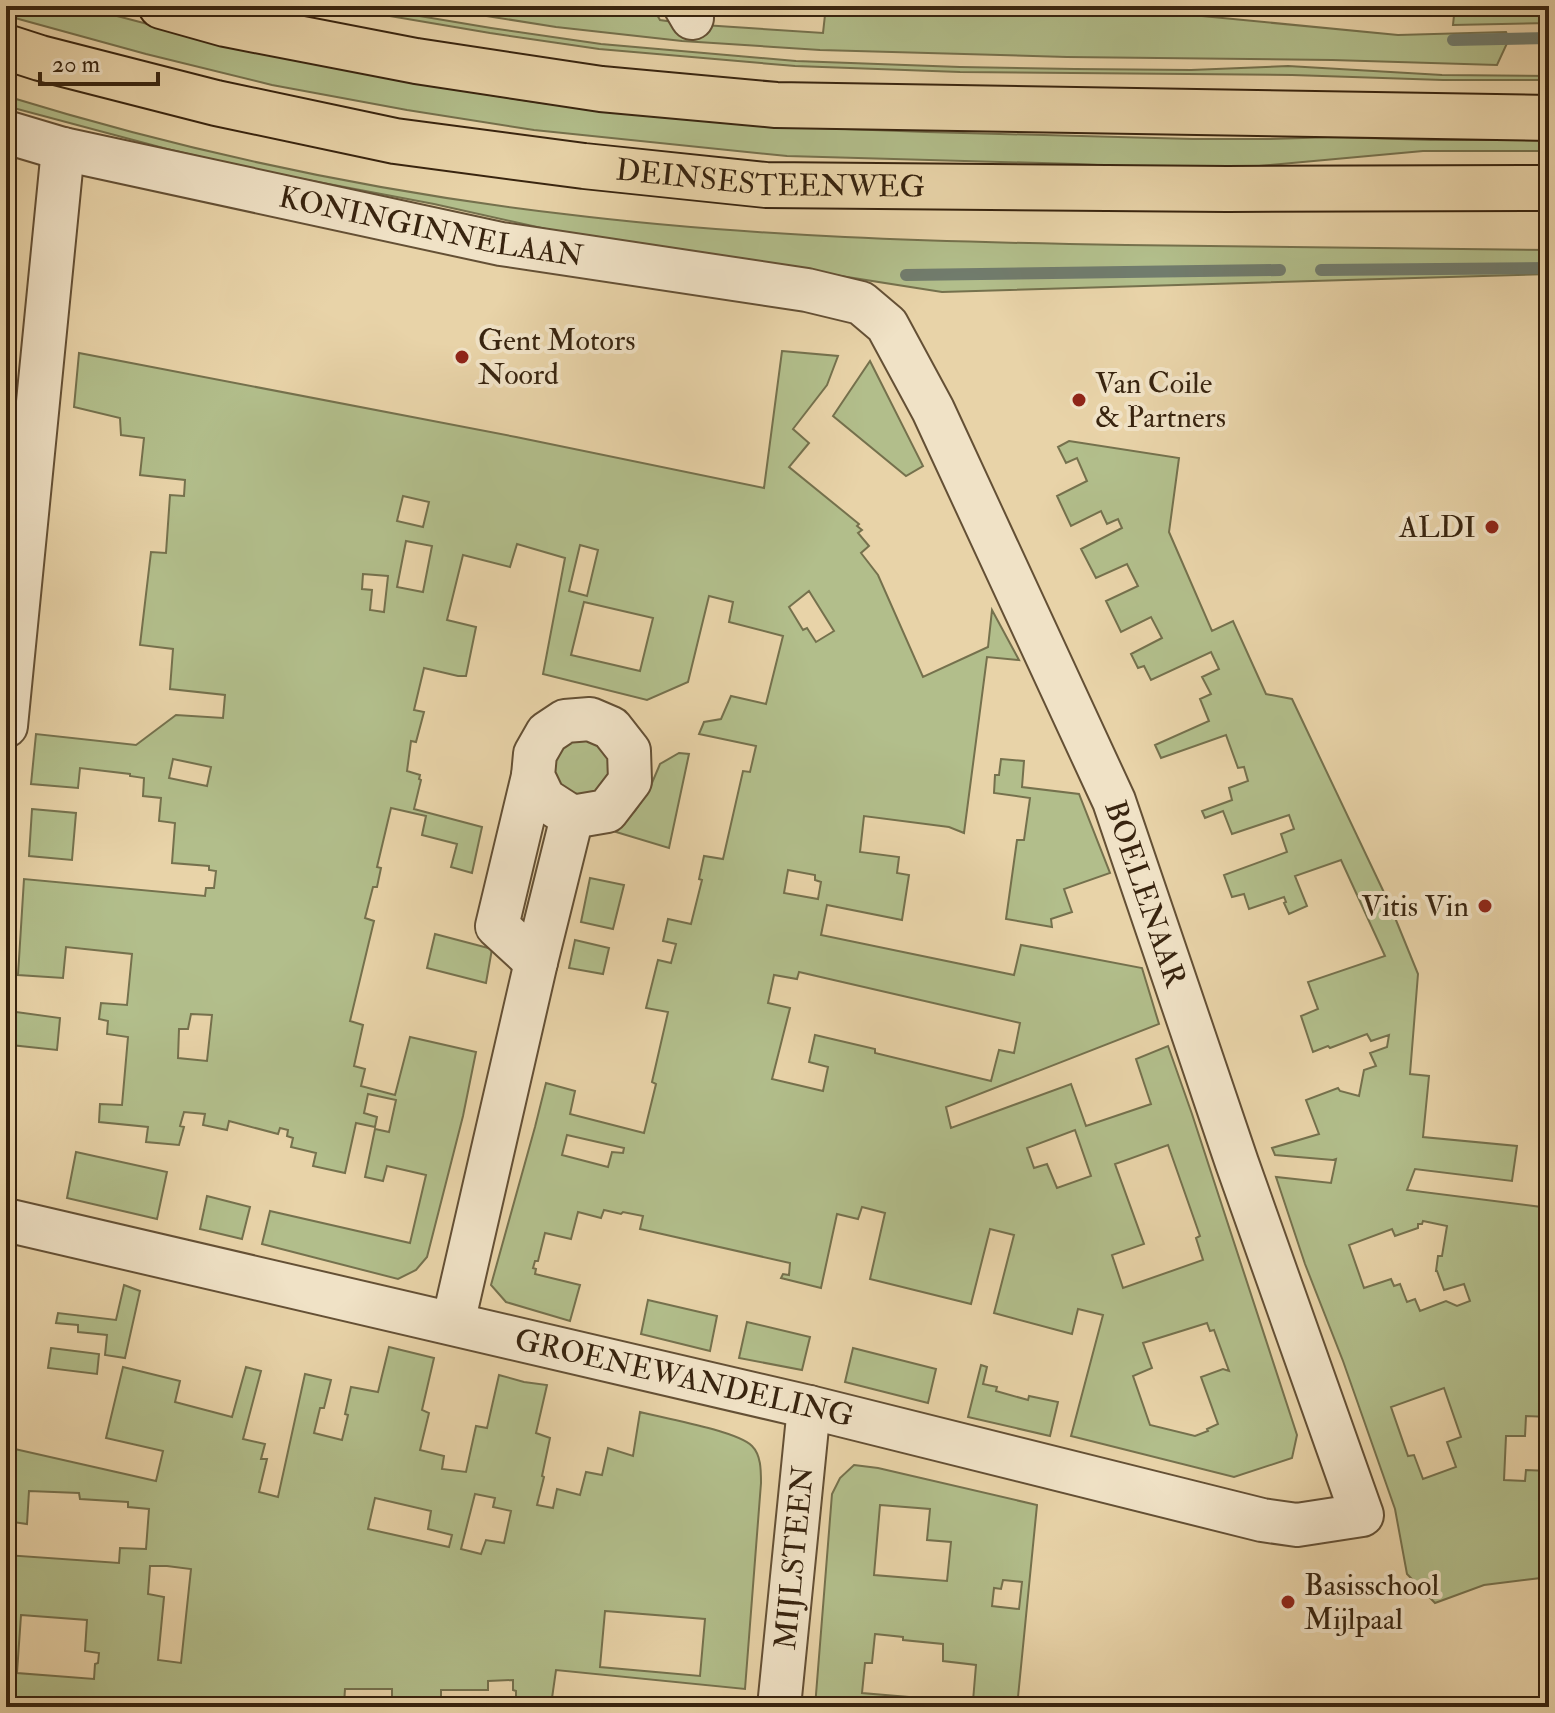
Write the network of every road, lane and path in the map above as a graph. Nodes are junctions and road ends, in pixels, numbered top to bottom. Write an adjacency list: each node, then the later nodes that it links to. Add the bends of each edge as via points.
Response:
1 (161, 6): 3 (highway, via 225,24 416,61 601,89 776,105)
2 (6, 47): 6 (highway, DEINSESTEENWEG, via 216,103 395,141 766,185)
3 (1549, 118)
4 (6, 132): 5 (street, KONINGINNELAAN)
5 (63, 149): 7 (street, KONINGINNELAAN, via 501,244 807,290); 8 (street)
6 (1549, 188)
7 (861, 303): 15 (street, BOELENAAR, via 887,325 933,410 1114,801)
8 (6, 726)
9 (533, 776): 10 (street, via 544,799); 10 (street, via 541,743 565,721 590,719 611,728 629,751 630,781 607,811); 11 (street, via 497,926)
10 (572, 817): 11 (street)
11 (536, 962): 13 (street)
12 (6, 1220): 13 (street, GROENEWANDELING)
13 (453, 1323): 14 (street, GROENEWANDELING)
14 (809, 1407): 15 (street, GROENEWANDELING, via 1262,1520 1297,1525); 16 (street, MIJLSTEEN)
15 (1362, 1515)
16 (779, 1707)

